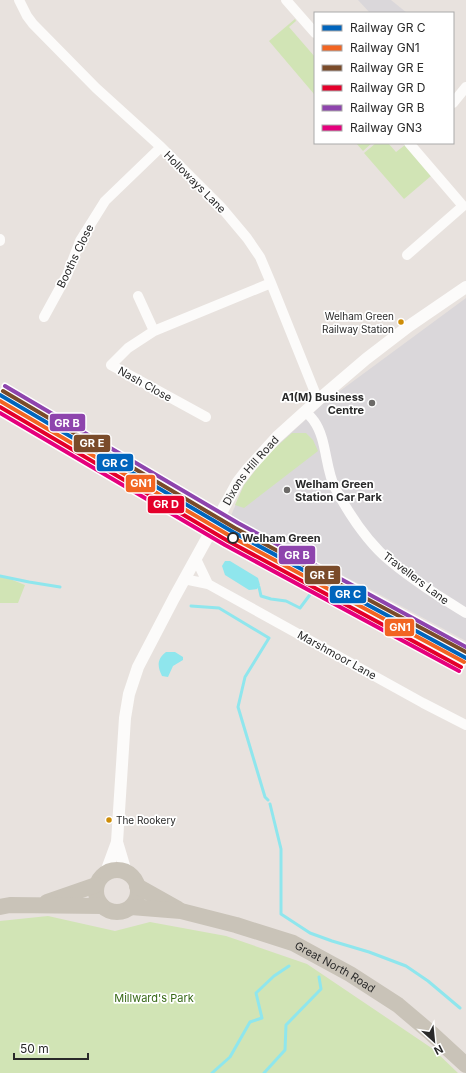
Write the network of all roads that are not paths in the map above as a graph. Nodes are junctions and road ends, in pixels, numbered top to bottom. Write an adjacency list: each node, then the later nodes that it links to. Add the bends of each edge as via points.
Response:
1 (19, 0): 7 (street, Holloways Lane, via 33,24 96,88)
2 (286, 0): 3 (street)
3 (314, 32)
4 (466, 87): 5 (street)
5 (454, 102)
6 (412, 144): 8 (street, via 463,206)
7 (160, 147): 9 (street, Holloways Lane, via 234,222 260,257); 12 (street, Booths Close, via 105,201 80,241 67,275)
8 (407, 255)
9 (271, 283): 13 (street, Nash Close); 14 (street, Holloways Lane)
10 (466, 287): 14 (street, Dixons Hill Road, via 409,326)
11 (138, 296): 13 (street)
12 (44, 317)
13 (154, 331): 16 (street, Nash Close, via 128,348 111,365)
14 (318, 400): 15 (street, Dixons Hill Road)
15 (306, 412): 17 (street, Dixons Hill Road, via 277,437 248,469); 20 (street, Travellers Lane, via 314,420 319,431 334,487 369,540 390,561)
16 (206, 417)
17 (199, 555): 18 (street, Dixons Hill Road); 19 (street)
18 (184, 579): 19 (street, Marshmoor Lane); 22 (street, Dixons Hill Road, via 138,666 129,694 125,718)
19 (208, 584): 21 (street, Marshmoor Lane, via 423,703)
20 (466, 613)
21 (466, 724)
22 (117, 842): 23 (street, Dixons Hill Road); 24 (street, Dixons Hill Road)
23 (106, 872): 24 (main road); 25 (main road)
24 (126, 872): 26 (main road, via 133,877)
25 (96, 885): 27 (main road); 28 (main road, via 95,894)
26 (137, 886): 30 (main road, via 136,901); 31 (main road, Great North Road)
27 (34, 906): 28 (main road); 29 (main road)
28 (102, 906): 30 (main road, via 116,912)
29 (0, 907)
30 (131, 907): 31 (main road, Great North Road)
31 (181, 911): 32 (main road, Great North Road, via 293,943 350,974 398,1005)
32 (466, 1065)

